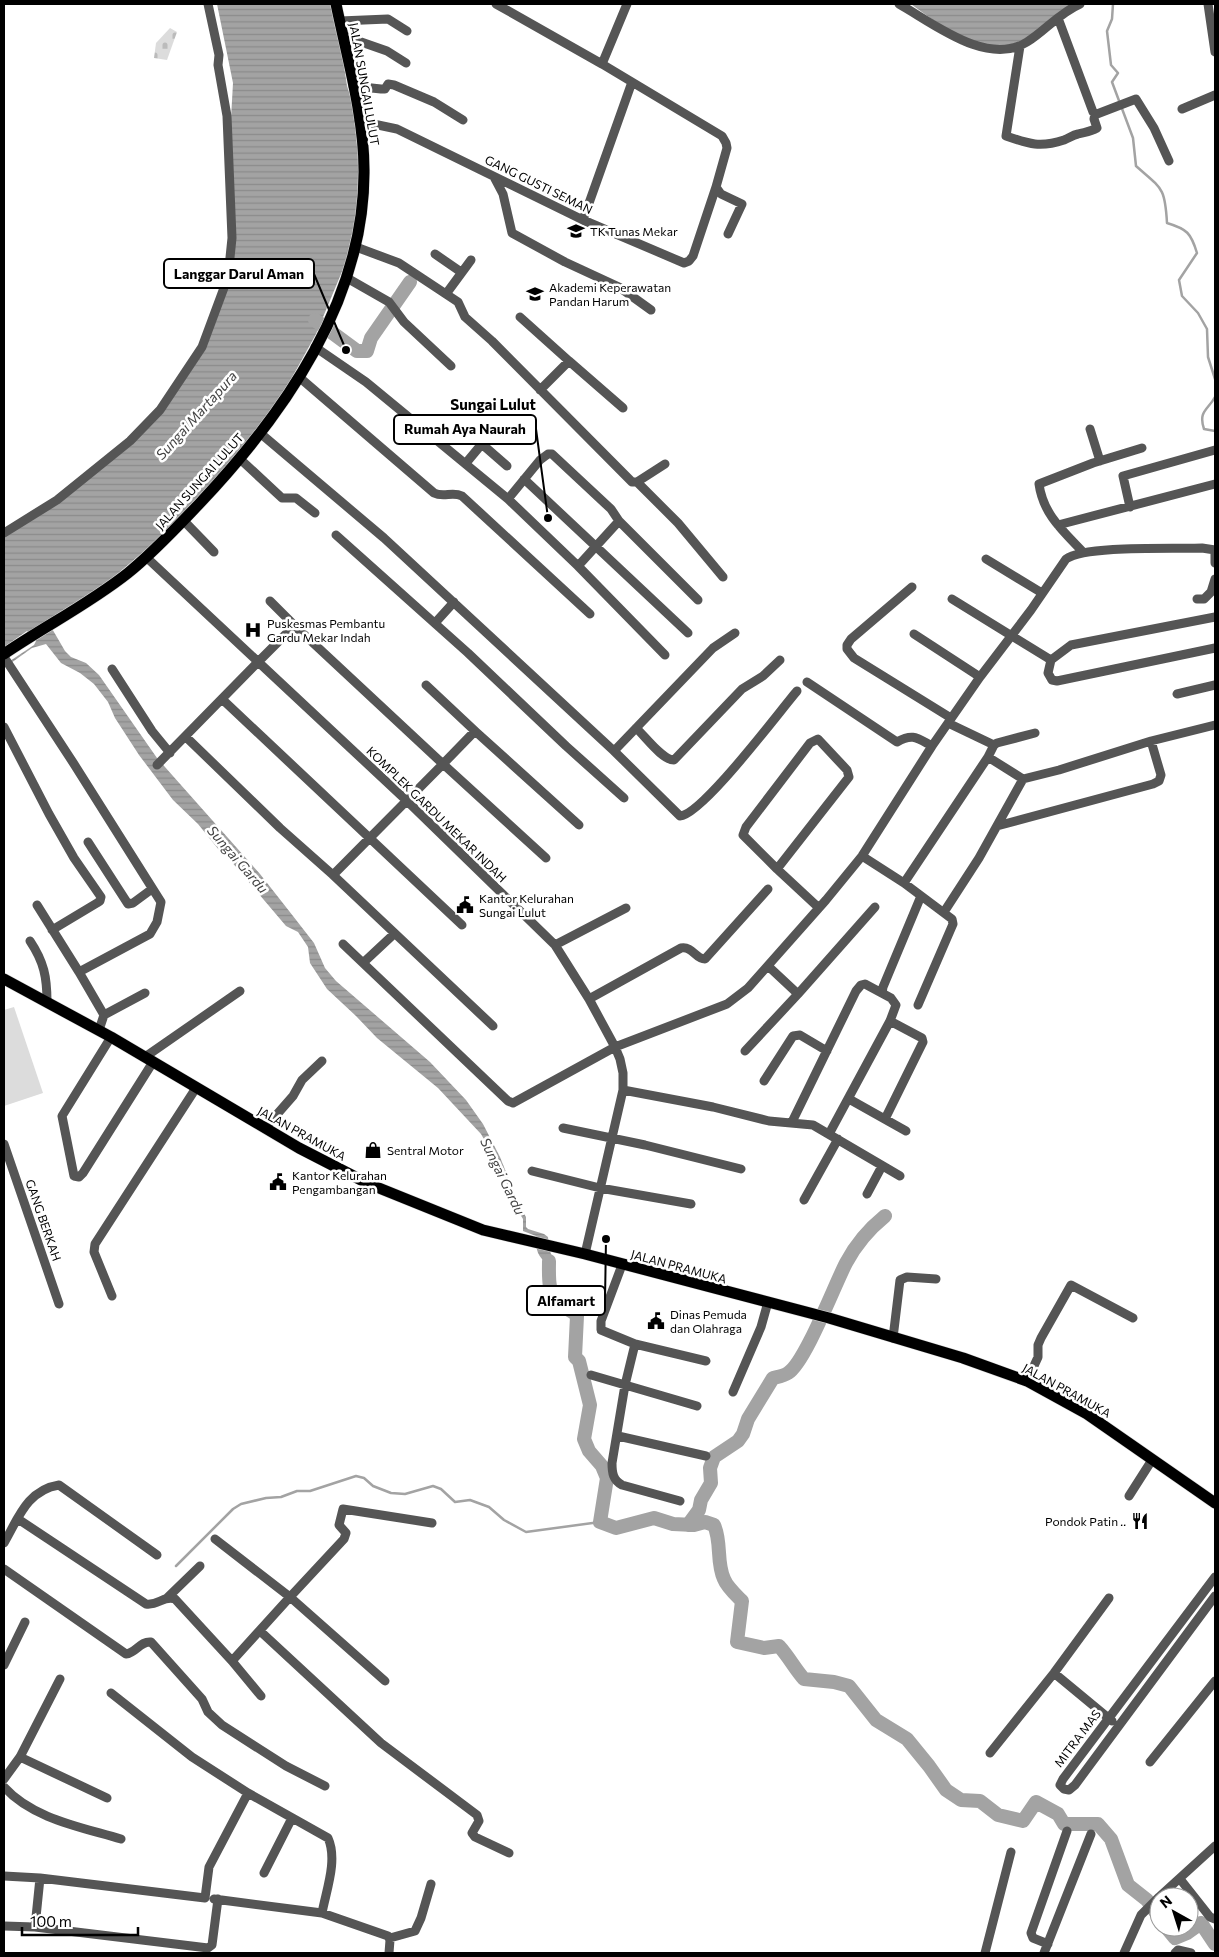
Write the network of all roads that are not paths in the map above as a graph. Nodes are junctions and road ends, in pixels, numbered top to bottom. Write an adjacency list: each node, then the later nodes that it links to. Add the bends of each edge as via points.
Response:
1 (208, 4): 62 (street, via 227,116 232,238 228,277 202,347 160,410 130,441 52,504)
2 (336, 4): 9 (main road, JALAN SUNGAI LULUT)
3 (496, 4): 15 (street)
4 (627, 4): 15 (street)
5 (899, 4): 12 (street, via 977,47 990,50)
6 (1080, 4): 8 (street)
7 (1208, 4): 13 (street)
8 (1058, 18): 12 (street); 20 (street)
9 (340, 21): 10 (street, via 388,19); 11 (main road, JALAN SUNGAI LULUT)
10 (407, 31)
11 (344, 36): 14 (street, via 387,51); 17 (main road, JALAN SUNGAI LULUT)
12 (1020, 46): 20 (street, via 1006,136 1030,145 1045,145 1097,128)
13 (1215, 52)
14 (406, 63)
15 (602, 64): 16 (street)
16 (632, 82): 25 (street, via 725,139 727,148); 26 (street)
17 (353, 86): 21 (street, via 385,89 388,84 394,85 434,102); 22 (main road, JALAN SUNGAI LULUT)
18 (1215, 95): 19 (street)
19 (1182, 108)
20 (1095, 114): 23 (street, via 1136,99)
21 (463, 120)
22 (360, 122): 24 (street, GANG GUSTI SEMAN, via 397,129); 28 (main road, JALAN SUNGAI LULUT, via 364,172)
23 (1169, 161)
24 (494, 177): 26 (street, GANG GUSTI SEMAN); 34 (street, via 503,194 512,233 619,288)
25 (716, 187): 26 (street, GANG GUSTI SEMAN, via 693,256 687,263); 27 (street, via 721,194 742,204)
26 (583, 220)
27 (728, 234)
28 (356, 247): 32 (main road, JALAN SUNGAI LULUT); 33 (street, via 399,263)
29 (434, 254): 31 (street)
30 (471, 260): 31 (street)
31 (462, 272): 33 (street)
32 (347, 278): 36 (main road, JALAN SUNGAI LULUT); 38 (street, via 392,305 404,322)
33 (446, 294): 40 (street, via 458,302 465,317)
34 (652, 310)
35 (520, 317): 37 (street)
36 (316, 347): 39 (main road, JALAN SUNGAI LULUT); 50 (street, via 366,382)
37 (569, 361): 40 (street); 41 (street)
38 (451, 366)
39 (299, 377): 44 (main road, JALAN SUNGAI LULUT); 81 (street, via 434,493 462,496)
40 (540, 390): 54 (street, via 632,482)
41 (623, 408)
42 (460, 426): 45 (street)
43 (1090, 429): 49 (street)
44 (260, 434): 48 (main road, JALAN SUNGAI LULUT); 80 (street, via 384,538)
45 (481, 445): 50 (street); 52 (street)
46 (1142, 448): 49 (street)
47 (1215, 450): 57 (street, via 1124,476)
48 (240, 459): 58 (street, via 282,498 296,498); 59 (main road, JALAN SUNGAI LULUT)
49 (1100, 461): 61 (street, via 1039,484 1046,509)
50 (466, 464): 56 (street)
51 (665, 464): 54 (street)
52 (506, 466)
53 (524, 480): 56 (street); 60 (street, via 544,456 552,454 611,509); 64 (street)
54 (637, 482): 72 (street, via 678,523)
55 (1215, 484): 57 (street)
56 (508, 499): 71 (street)
57 (1130, 507): 61 (street)
58 (315, 513)
59 (184, 521): 66 (street); 68 (main road, JALAN SUNGAI LULUT)
60 (618, 521): 64 (street); 78 (street)
61 (1058, 525): 67 (street)
62 (4, 533)
63 (336, 535): 83 (street)
64 (596, 546): 71 (street); 85 (street)
65 (1215, 551): 67 (street, via 1202,548); 70 (street)
66 (214, 552)
67 (1083, 552): 75 (street, via 1066,559)
68 (146, 557): 91 (main road, JALAN SUNGAI LULUT, via 113,584 22,643); 94 (street, KOMPLEK GARDU MEKAR INDAH)
69 (986, 559): 75 (street)
70 (1215, 563)
71 (578, 566): 90 (street)
72 (723, 577)
73 (1215, 579): 77 (street, via 1210,592 1204,599)
74 (912, 587): 103 (street, via 851,639 847,649 854,658)
75 (1042, 593): 88 (street)
76 (952, 599): 88 (street)
77 (1198, 599)
78 (698, 600)
79 (270, 601): 84 (street)
80 (454, 602): 83 (street); 113 (street)
81 (590, 614)
82 (1215, 617): 93 (street, via 1071,645)
83 (435, 623): 119 (street)
84 (296, 627): 94 (street); 116 (street)
85 (688, 633)
86 (735, 633): 106 (street, via 683,676)
87 (914, 634): 96 (street)
88 (1012, 635): 93 (street); 96 (street)
89 (1215, 648): 93 (street, via 1057,681 1052,680 1048,673)
90 (665, 655)
91 (6, 659): 130 (street)
92 (780, 660): 106 (street, via 742,689 674,760 662,754)
93 (1051, 660)
94 (259, 661): 102 (street); 120 (street, KOMPLEK GARDU MEKAR INDAH)
95 (112, 669): 114 (street)
96 (980, 677): 103 (street)
97 (807, 682): 112 (street, via 897,742 912,736)
98 (426, 685): 107 (street)
99 (1215, 685): 101 (street)
100 (797, 691): 113 (street, via 724,780 686,815 677,814)
101 (1177, 694)
102 (223, 700): 109 (street); 123 (street)
103 (950, 721): 111 (street); 112 (street)
104 (1215, 725): 110 (street)
105 (4, 727): 139 (street, via 74,858 101,897 100,901)
106 (636, 728): 113 (street)
107 (475, 731): 116 (street); 121 (street)
108 (1035, 733): 111 (street)
109 (186, 737): 114 (street); 128 (street)
110 (1151, 741): 118 (street); 122 (street, via 1162,775 1159,781)
111 (994, 745): 115 (street)
112 (932, 746): 125 (street)
113 (614, 751)
114 (170, 753): 117 (street)
115 (988, 757): 118 (street); 129 (street)
116 (443, 764): 120 (street); 126 (street)
117 (157, 766)
118 (1023, 779): 122 (street)
119 (624, 798)
120 (407, 801): 123 (street); 143 (street, KOMPLEK GARDU MEKAR INDAH)
121 (579, 825)
122 (998, 826): 137 (street)
123 (369, 838): 128 (street); 138 (street)
124 (88, 842): 130 (street, via 128,904)
125 (862, 856): 129 (street); 136 (street)
126 (546, 858)
127 (777, 869): 127 (street, via 746,839 744,832 810,743 818,740 850,777); 136 (street)
128 (333, 875): 140 (street)
129 (904, 883): 132 (street)
130 (152, 889): 146 (street, via 161,902 157,922 150,934)
131 (768, 889): 152 (street, via 705,959 691,949 681,948)
132 (921, 896): 137 (street); 150 (street)
133 (37, 905): 139 (street)
134 (875, 907): 151 (street)
135 (626, 908): 143 (street)
136 (819, 908): 145 (street)
137 (944, 912): 154 (street, via 951,917 953,924)
138 (462, 925)
139 (52, 930): 146 (street)
140 (394, 934): 144 (street); 157 (street)
141 (30, 941): 153 (street, via 46,974)
142 (343, 944): 144 (street)
143 (555, 946): 152 (street, KOMPLEK GARDU MEKAR INDAH)
144 (364, 962): 160 (street, via 511,1103)
145 (768, 966): 151 (street); 160 (street, via 748,988 727,1004)
146 (80, 972): 155 (street)
147 (4, 979): 153 (main road, JALAN PRAMUKA)
148 (240, 991): 163 (street)
149 (145, 993): 155 (street)
150 (882, 993): 156 (street, via 896,1005); 162 (street, via 865,984 859,987)
151 (798, 994): 161 (street)
152 (589, 999): 160 (street, KOMPLEK GARDU MEKAR INDAH)
153 (47, 1002): 158 (main road, JALAN PRAMUKA)
154 (918, 1005)
155 (104, 1015): 158 (street)
156 (890, 1021): 168 (street); 169 (street, via 924,1042)
157 (493, 1026)
158 (99, 1030): 159 (main road, JALAN PRAMUKA)
159 (111, 1037): 163 (main road, JALAN PRAMUKA); 163 (street, via 62,1116 74,1176 79,1177 83,1173)
160 (614, 1047): 167 (street, KOMPLEK GARDU MEKAR INDAH, via 623,1073)
161 (745, 1051)
162 (827, 1051): 165 (street, via 800,1035 793,1036); 170 (street)
163 (149, 1060): 166 (main road, JALAN PRAMUKA)
164 (322, 1061): 171 (street, via 302,1080 293,1096)
165 (764, 1080)
166 (196, 1088): 171 (main road, JALAN PRAMUKA); 189 (street, via 96,1244 94,1252)
167 (622, 1090): 170 (street, via 769,1121); 175 (street, KOMPLEK GARDU MEKAR INDAH)
168 (849, 1099): 169 (street); 174 (street)
169 (885, 1119): 173 (street)
170 (792, 1122): 174 (street, via 813,1125)
171 (265, 1128): 186 (main road, JALAN PRAMUKA, via 369,1184 475,1227)
172 (563, 1128): 175 (street)
173 (906, 1131)
174 (830, 1134): 176 (street)
175 (611, 1138): 179 (street); 182 (street, KOMPLEK GARDU MEKAR INDAH)
176 (838, 1140): 178 (street); 184 (street)
177 (4, 1144): 191 (street, GANG BERKAH)
178 (882, 1166): 181 (street); 183 (street)
179 (741, 1169)
180 (532, 1171): 182 (street)
181 (900, 1176)
182 (600, 1188): 185 (street); 186 (street, KOMPLEK GARDU MEKAR INDAH)
183 (866, 1194)
184 (804, 1200)
185 (692, 1204)
186 (585, 1254): 187 (main road, JALAN PRAMUKA)
187 (622, 1264): 190 (main road, JALAN PRAMUKA); 194 (street, via 600,1328)
188 (936, 1279): 193 (street, via 907,1277 900,1280)
189 (112, 1296)
190 (768, 1302): 193 (main road, JALAN PRAMUKA); 199 (street, via 761,1328)
191 (59, 1304)
192 (1133, 1318): 197 (street, via 1071,1285 1041,1338 1038,1357)
193 (893, 1338): 197 (main road, JALAN PRAMUKA)
194 (635, 1344): 195 (street); 198 (street)
195 (706, 1361)
196 (591, 1376): 198 (street)
197 (1027, 1381): 203 (main road, JALAN PRAMUKA, via 1087,1414)
198 (625, 1385): 200 (street); 201 (street)
199 (733, 1392)
200 (697, 1406)
201 (618, 1436): 202 (street); 205 (street, via 612,1463 612,1473 617,1482)
202 (706, 1456)
203 (1152, 1460): 204 (street); 206 (main road, JALAN PRAMUKA)
204 (1128, 1496)
205 (680, 1501)
206 (1215, 1503)
207 (18, 1519): 210 (street); 211 (street, via 31,1498 59,1485); 217 (street, via 146,1604 152,1605)
208 (432, 1523): 216 (street, via 343,1509 339,1525 346,1533 344,1539)
209 (215, 1539): 216 (street)
210 (4, 1543)
211 (157, 1555)
212 (200, 1566): 217 (street)
213 (4, 1569): 238 (street, via 126,1654 144,1642 151,1642 222,1725 286,1766)
214 (1215, 1577): 221 (street, MITRA MAS)
215 (1215, 1596): 222 (street, MITRA MAS)
216 (290, 1597): 220 (street); 228 (street)
217 (167, 1598): 224 (street, via 178,1602)
218 (1109, 1598): 226 (street)
219 (24, 1622): 223 (street)
220 (260, 1630): 224 (street); 248 (street, via 375,1738 477,1816 472,1833 475,1837)
221 (1167, 1642): 222 (street); 232 (street, MITRA MAS)
222 (1176, 1649): 233 (street, MITRA MAS)
223 (6, 1654): 225 (street)
224 (232, 1661): 231 (street)
225 (4, 1665)
226 (1054, 1673): 232 (street); 234 (street)
227 (60, 1679): 235 (street)
228 (385, 1681)
229 (1215, 1681): 236 (street)
230 (110, 1693): 240 (street, via 172,1743)
231 (261, 1696)
232 (1108, 1718): 233 (street); 233 (street, MITRA MAS, via 1062,1779 1060,1785 1064,1789 1069,1790 1075,1785)
233 (1118, 1727)
234 (990, 1753)
235 (20, 1757): 237 (street); 241 (street)
236 (1150, 1762)
237 (4, 1779)
238 (325, 1786)
239 (4, 1787): 245 (street, via 31,1808)
240 (248, 1793): 242 (street); 255 (street, via 209,1867)
241 (107, 1798)
242 (292, 1818): 249 (street); 258 (street, via 328,1838 330,1844 331,1861)
243 (1067, 1831): 263 (street, via 1031,1933 1033,1938)
244 (1090, 1834): 263 (street)
245 (121, 1839)
246 (1215, 1846): 252 (street)
247 (1010, 1852): 265 (street)
248 (509, 1853)
249 (264, 1873)
250 (4, 1876): 251 (street)
251 (40, 1878): 255 (street); 261 (street)
252 (1180, 1879): 254 (street); 259 (street, via 1210,1917)
253 (431, 1884): 262 (street, via 415,1931)
254 (1171, 1887)
255 (205, 1898): 256 (street)
256 (218, 1899): 258 (street); 261 (street, via 212,1945 208,1948)
257 (1149, 1906): 267 (street, via 1138,1920)
258 (322, 1913): 262 (street)
259 (1215, 1918)
260 (4, 1926): 261 (street)
261 (36, 1927)
262 (390, 1938): 264 (street)
263 (1048, 1944): 266 (street)
264 (389, 1953)
265 (985, 1953)
266 (1044, 1953)
267 (1124, 1953)
268 (1175, 1953): 269 (street, via 1178,1950)
269 (1191, 1953)

